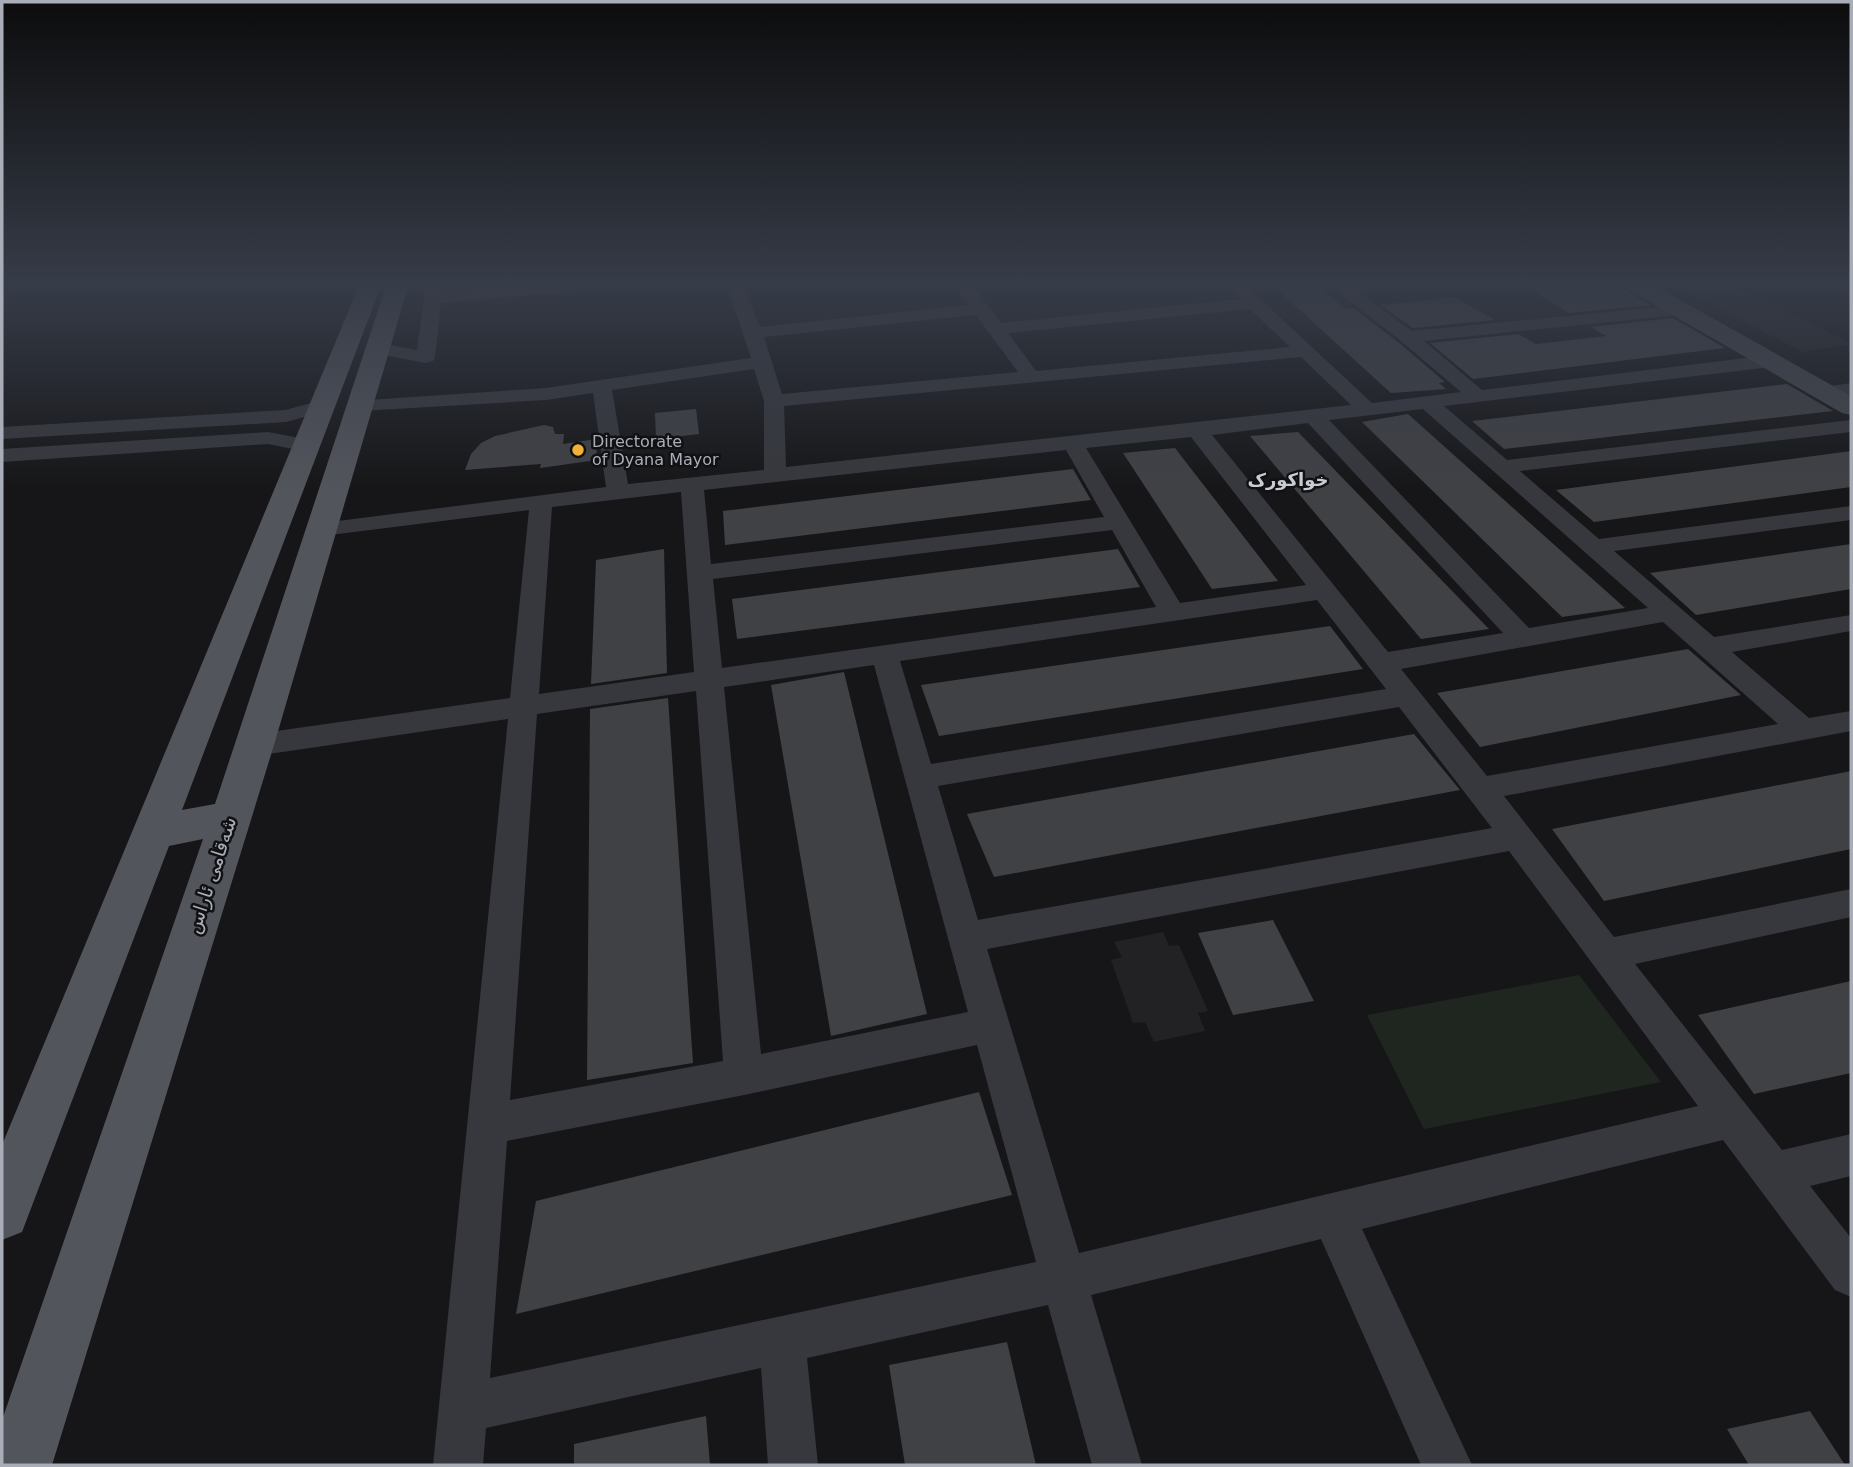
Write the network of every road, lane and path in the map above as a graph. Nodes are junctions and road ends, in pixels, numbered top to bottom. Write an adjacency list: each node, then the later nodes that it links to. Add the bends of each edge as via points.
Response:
1 (355, 351): 20 (main road, شەقامی ئاراس)
2 (377, 351): 20 (main road, شەقامی ئاراس)
3 (393, 351): 4 (street, via 426,357)
4 (427, 351)
5 (759, 351): 11 (street)
6 (1012, 351): 13 (street)
7 (1301, 351): 13 (street)
8 (1306, 351): 22 (street)
9 (1425, 351): 17 (street)
10 (1754, 351): 12 (street)
11 (763, 362): 14 (street); 18 (street)
12 (1772, 362): 16 (street); 17 (street)
13 (1031, 377): 18 (street)
14 (602, 387): 20 (street); 33 (street)
15 (1851, 389): 16 (street)
16 (1824, 392): 21 (street)
17 (1477, 396): 19 (street)
18 (774, 401): 31 (street)
19 (1427, 402): 22 (street); 30 (street)
20 (342, 406): 26 (street, via 286,416); 28 (main road, شەقامی ئاراس); 37 (main road, شەقامی ئاراس)
21 (1851, 407)
22 (1367, 409): 23 (street)
23 (1313, 416): 25 (street); 44 (street)
24 (1851, 426): 30 (street)
25 (1197, 430): 27 (street); 40 (street)
26 (2, 433)
27 (1073, 444): 31 (street); 36 (street)
28 (308, 446): 29 (street, via 268,438); 57 (main road, شەقامی ئاراس)
29 (2, 456)
30 (1502, 467): 38 (street)
31 (775, 477): 32 (street)
32 (692, 486): 33 (street); 39 (street)
33 (618, 492): 34 (street)
34 (541, 503): 37 (street); 50 (street)
35 (1851, 513): 38 (street)
36 (1119, 522): 39 (street); 41 (street)
37 (322, 529): 53 (main road, شەقامی ئاراس)
38 (1593, 547): 42 (street)
39 (700, 573): 48 (street)
40 (1322, 591): 41 (street); 47 (street)
41 (1172, 612): 46 (street)
42 (1668, 613): 44 (street); 45 (street)
43 (1851, 623): 45 (street)
44 (1523, 638): 47 (street)
45 (1707, 648): 52 (street)
46 (884, 652): 48 (street); 54 (street)
47 (1380, 663): 49 (street)
48 (709, 678): 50 (street); 63 (street)
49 (1406, 696): 54 (street); 55 (street)
50 (524, 705): 53 (street); 65 (street)
51 (1851, 721): 52 (street)
52 (1803, 729): 55 (street)
53 (255, 744): 56 (main road, شەقامی ئاراس)
54 (920, 777): 60 (street)
55 (1480, 789): 58 (street)
56 (229, 818): 57 (main road); 74 (main road, شەقامی ئاراس)
57 (153, 832): 68 (main road, شەقامی ئاراس)
58 (1516, 837): 60 (street); 61 (street)
59 (1851, 903): 61 (street)
60 (966, 938): 62 (street)
61 (1606, 954): 64 (street)
62 (991, 1025): 63 (street); 71 (street)
63 (744, 1076): 65 (street)
64 (1731, 1118): 67 (street); 69 (street)
65 (489, 1124): 73 (street)
66 (1851, 1155): 67 (street)
67 (1773, 1173): 70 (street)
68 (2, 1212)
69 (1332, 1214): 71 (street); 78 (street)
70 (1851, 1274)
71 (1064, 1279): 72 (street); 77 (street)
72 (782, 1340): 73 (street); 76 (street)
73 (465, 1408): 75 (street)
74 (19, 1465)
75 (458, 1465)
76 (793, 1465)
77 (1117, 1465)
78 (1447, 1465)

